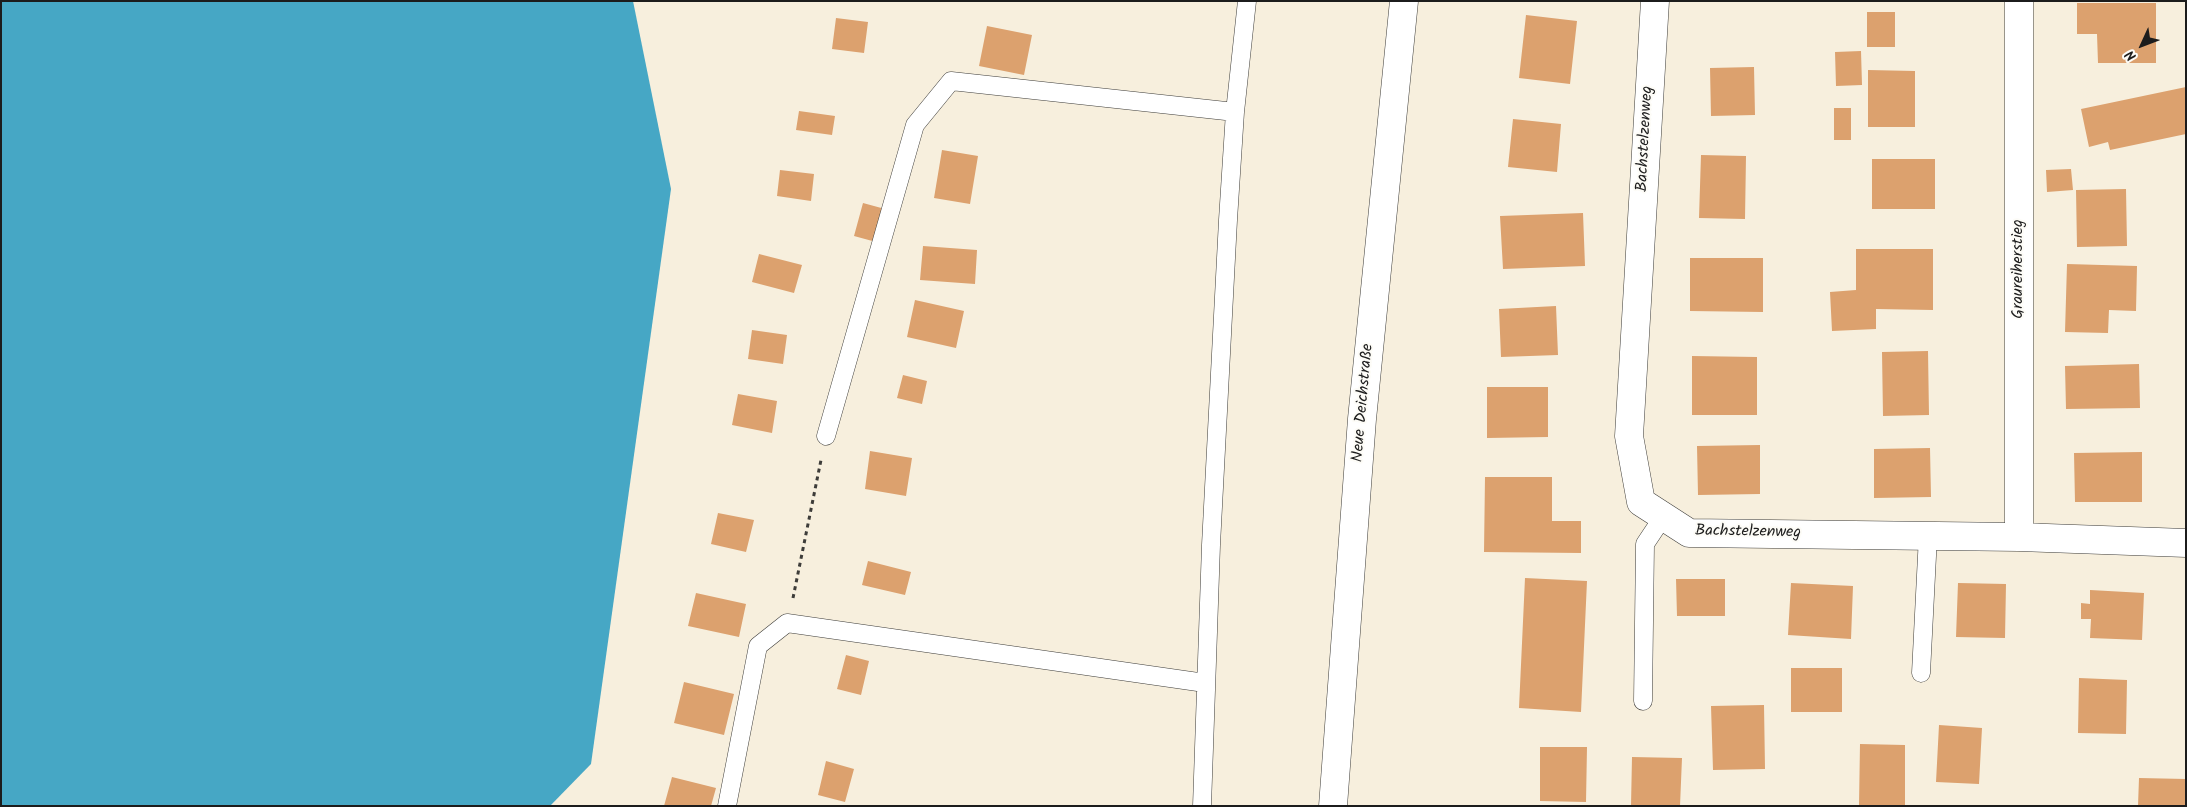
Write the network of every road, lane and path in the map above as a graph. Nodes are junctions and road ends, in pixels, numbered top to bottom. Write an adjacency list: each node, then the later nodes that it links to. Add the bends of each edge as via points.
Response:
1 (1247, 1): 5 (lane)
2 (1404, 1): 17 (street, Neue Deichstraße, via 1362,419)
3 (1655, 1): 7 (street, Bachstelzenweg, via 1629,436 1641,502)
4 (2019, 1): 9 (street, Graureiherstieg)
5 (1235, 112): 6 (lane, via 951,81 915,125); 13 (lane)
6 (826, 436): 11 (path)
7 (1663, 517): 8 (street, Bachstelzenweg, via 1690,533); 14 (lane, via 1645,544)
8 (1928, 536): 9 (street, Bachstelzenweg); 12 (lane)
9 (2018, 537): 10 (street, Bachstelzenweg)
10 (2186, 543)
11 (787, 623): 13 (lane); 15 (lane, via 758,646)
12 (1921, 674)
13 (1205, 683): 16 (lane)
14 (1643, 701)
15 (727, 806)
16 (1202, 806)
17 (1333, 806)

